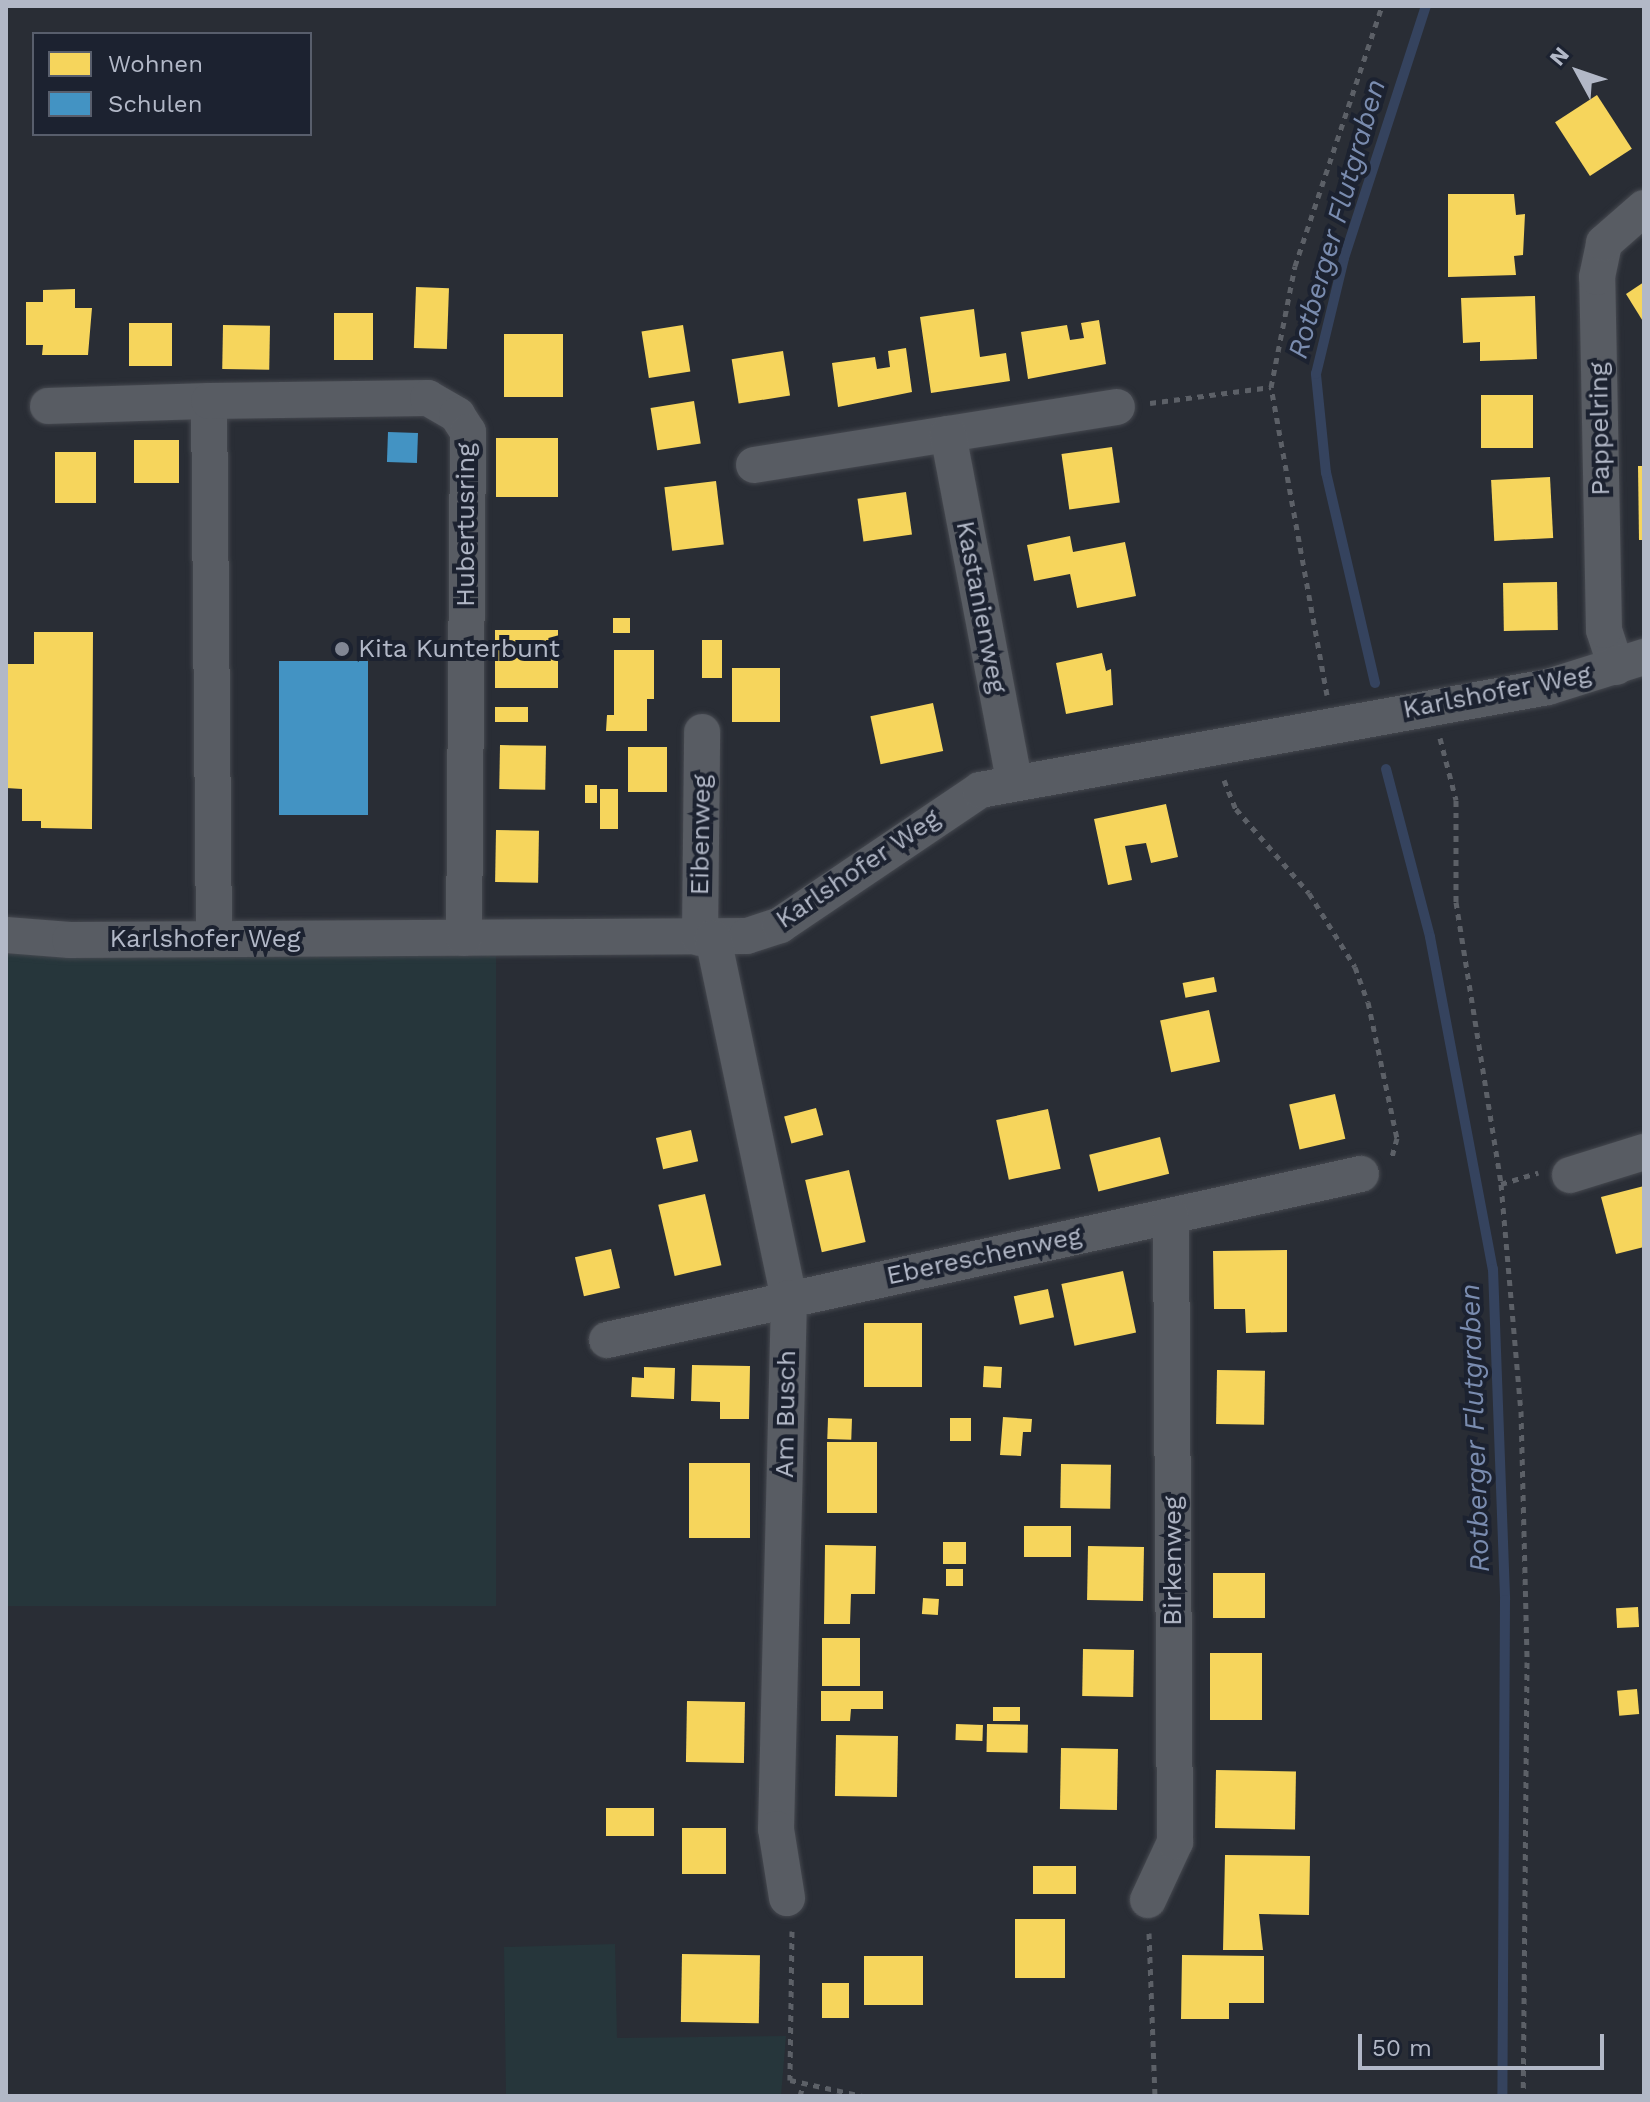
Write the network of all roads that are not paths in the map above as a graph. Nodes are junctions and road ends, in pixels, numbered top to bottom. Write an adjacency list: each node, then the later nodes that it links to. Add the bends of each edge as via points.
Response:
1 (1644, 208): 7 (street, Pappelring, via 1604,243 1597,277 1604,630)
2 (209, 401): 3 (street, Hubertusring); 11 (street); 12 (street, Hubertusring, via 428,398 457,415 468,432)
3 (48, 406)
4 (1117, 407): 5 (street)
5 (948, 434): 6 (street); 9 (street, Kastanienweg)
6 (754, 465)
7 (1630, 662): 9 (street, Karlshofer Weg, via 1548,687)
8 (702, 732): 13 (street, Eibenweg)
9 (1014, 781): 13 (street, Karlshofer Weg, via 980,790 950,808 780,925 747,936)
10 (6, 935): 11 (street, Karlshofer Weg)
11 (214, 938): 12 (street, Karlshofer Weg)
12 (464, 938): 13 (street, Karlshofer Weg)
13 (706, 938): 18 (street, Am Busch)
14 (1644, 1152): 16 (street)
15 (1361, 1174): 17 (street, Ebereschenweg)
16 (1570, 1175)
17 (1171, 1216): 18 (street, Ebereschenweg); 21 (street, Birkenweg, via 1175,1842)
18 (789, 1298): 19 (street, Ebereschenweg); 20 (street, Am Busch, via 776,1829)
19 (607, 1340)
20 (787, 1898)
21 (1148, 1900)

